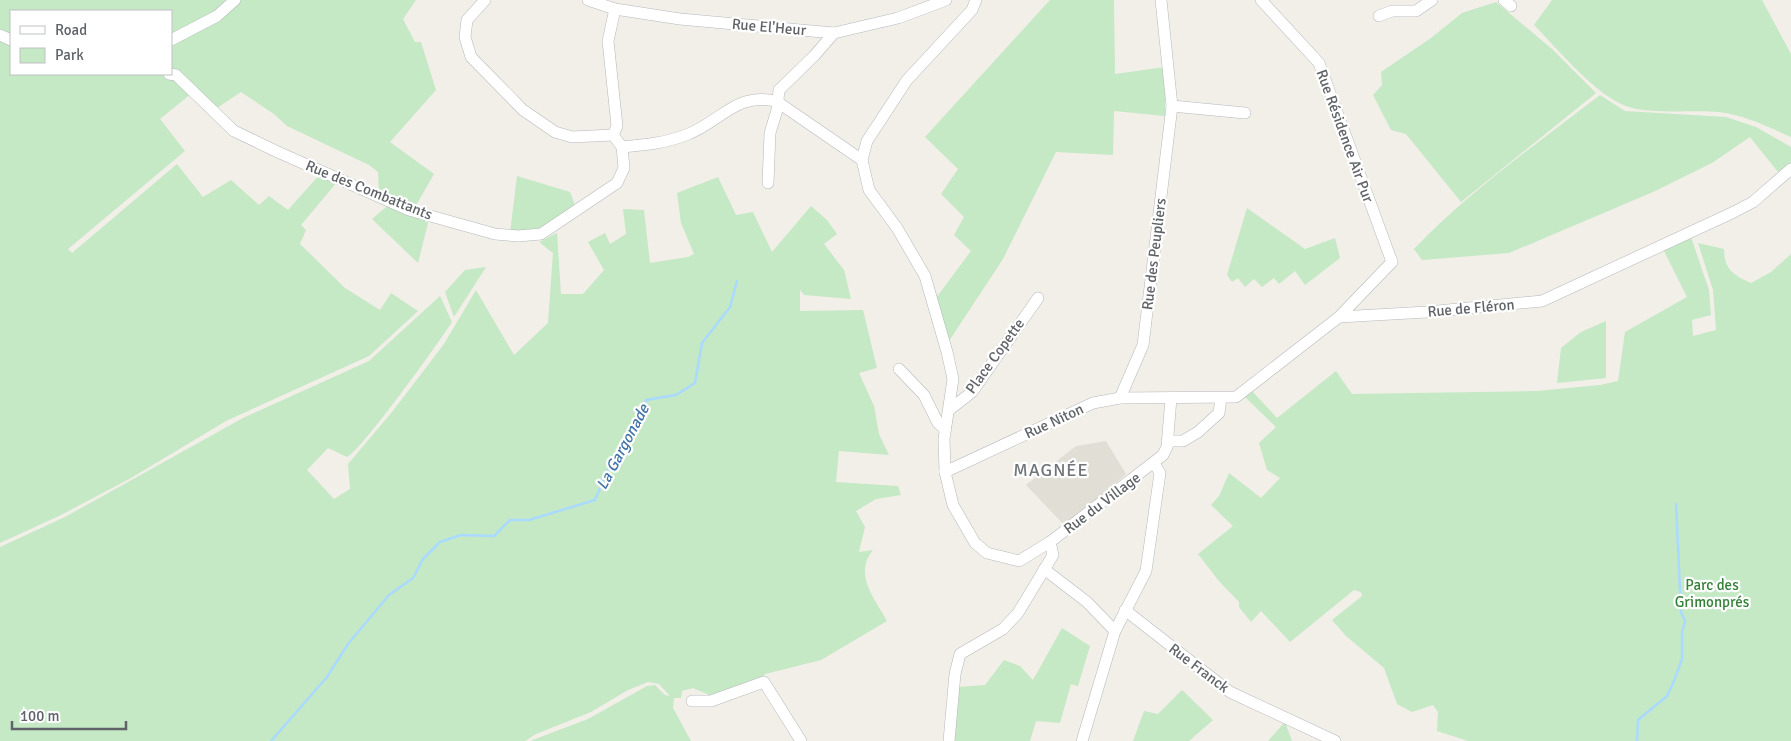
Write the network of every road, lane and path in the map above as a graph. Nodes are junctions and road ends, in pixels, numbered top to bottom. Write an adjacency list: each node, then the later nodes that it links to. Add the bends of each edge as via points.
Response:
1 (235, 0): 12 (street, via 217,16)
2 (485, 0): 17 (street, via 467,20 465,37 471,57 523,110 555,132 572,137)
3 (588, 0): 9 (street, Rue El'Heur)
4 (946, 0): 11 (street, Rue El'Heur, via 898,18)
5 (976, 0): 19 (street, via 972,10 907,80 867,141)
6 (1161, 0): 15 (street, Rue des Peupliers)
7 (1261, 0): 23 (street, Rue Résidence Air Pur, via 1319,63 1392,262)
8 (1432, 0): 10 (street, via 1416,11 1392,11)
9 (615, 9): 11 (street, Rue El'Heur, via 680,19); 17 (street, via 608,41 617,126)
10 (1379, 16)
11 (834, 33): 14 (street, via 779,90)
12 (172, 39)
13 (172, 74): 18 (street, Rue des Combattants, via 234,131 272,150 409,210 495,234 541,234 617,183 624,168)
14 (776, 101): 18 (street, via 765,98 738,102 714,121 686,135 650,145); 19 (street); 21 (street, via 777,110 770,133)
15 (1172, 106): 16 (street); 25 (street, Rue des Peupliers, via 1143,345)
16 (1245, 112)
17 (613, 135): 18 (street)
18 (622, 147)
19 (862, 160): 28 (street, via 869,190 897,228 925,276 953,379)
20 (1791, 169): 23 (street, Rue de Fléron, via 1753,202 1542,301)
21 (768, 183)
22 (1038, 298): 28 (street, Place Copette, via 972,392)
23 (1339, 317): 27 (street, via 1236,397)
24 (899, 369): 29 (street, via 924,395 938,423)
25 (1120, 398): 26 (street, Rue Niton); 32 (street, Rue Niton, via 1093,403)
26 (1171, 398): 27 (street, Rue Niton); 30 (street)
27 (1221, 398): 30 (street, via 1218,412 1198,432 1183,441)
28 (949, 410): 29 (street)
29 (945, 429): 32 (street)
30 (1167, 441): 31 (street, via 1163,455)
31 (1154, 464): 33 (street, Rue du Village); 35 (street, via 1160,473 1146,571)
32 (945, 472): 33 (street, Rue du Village, via 954,505 975,543 988,553 1019,562)
33 (1050, 542): 34 (street, Rue du Village, via 1053,555)
34 (1044, 569): 36 (street, via 1087,602); 39 (street, Rue du Village, via 1018,613 1003,629 960,654)
35 (1125, 610): 36 (street); 41 (street, Rue Franck, via 1230,692)
36 (1115, 631): 40 (street)
37 (692, 701): 38 (street, via 711,701 764,682)
38 (801, 741)
39 (949, 741)
40 (1082, 741)
41 (1335, 741)

